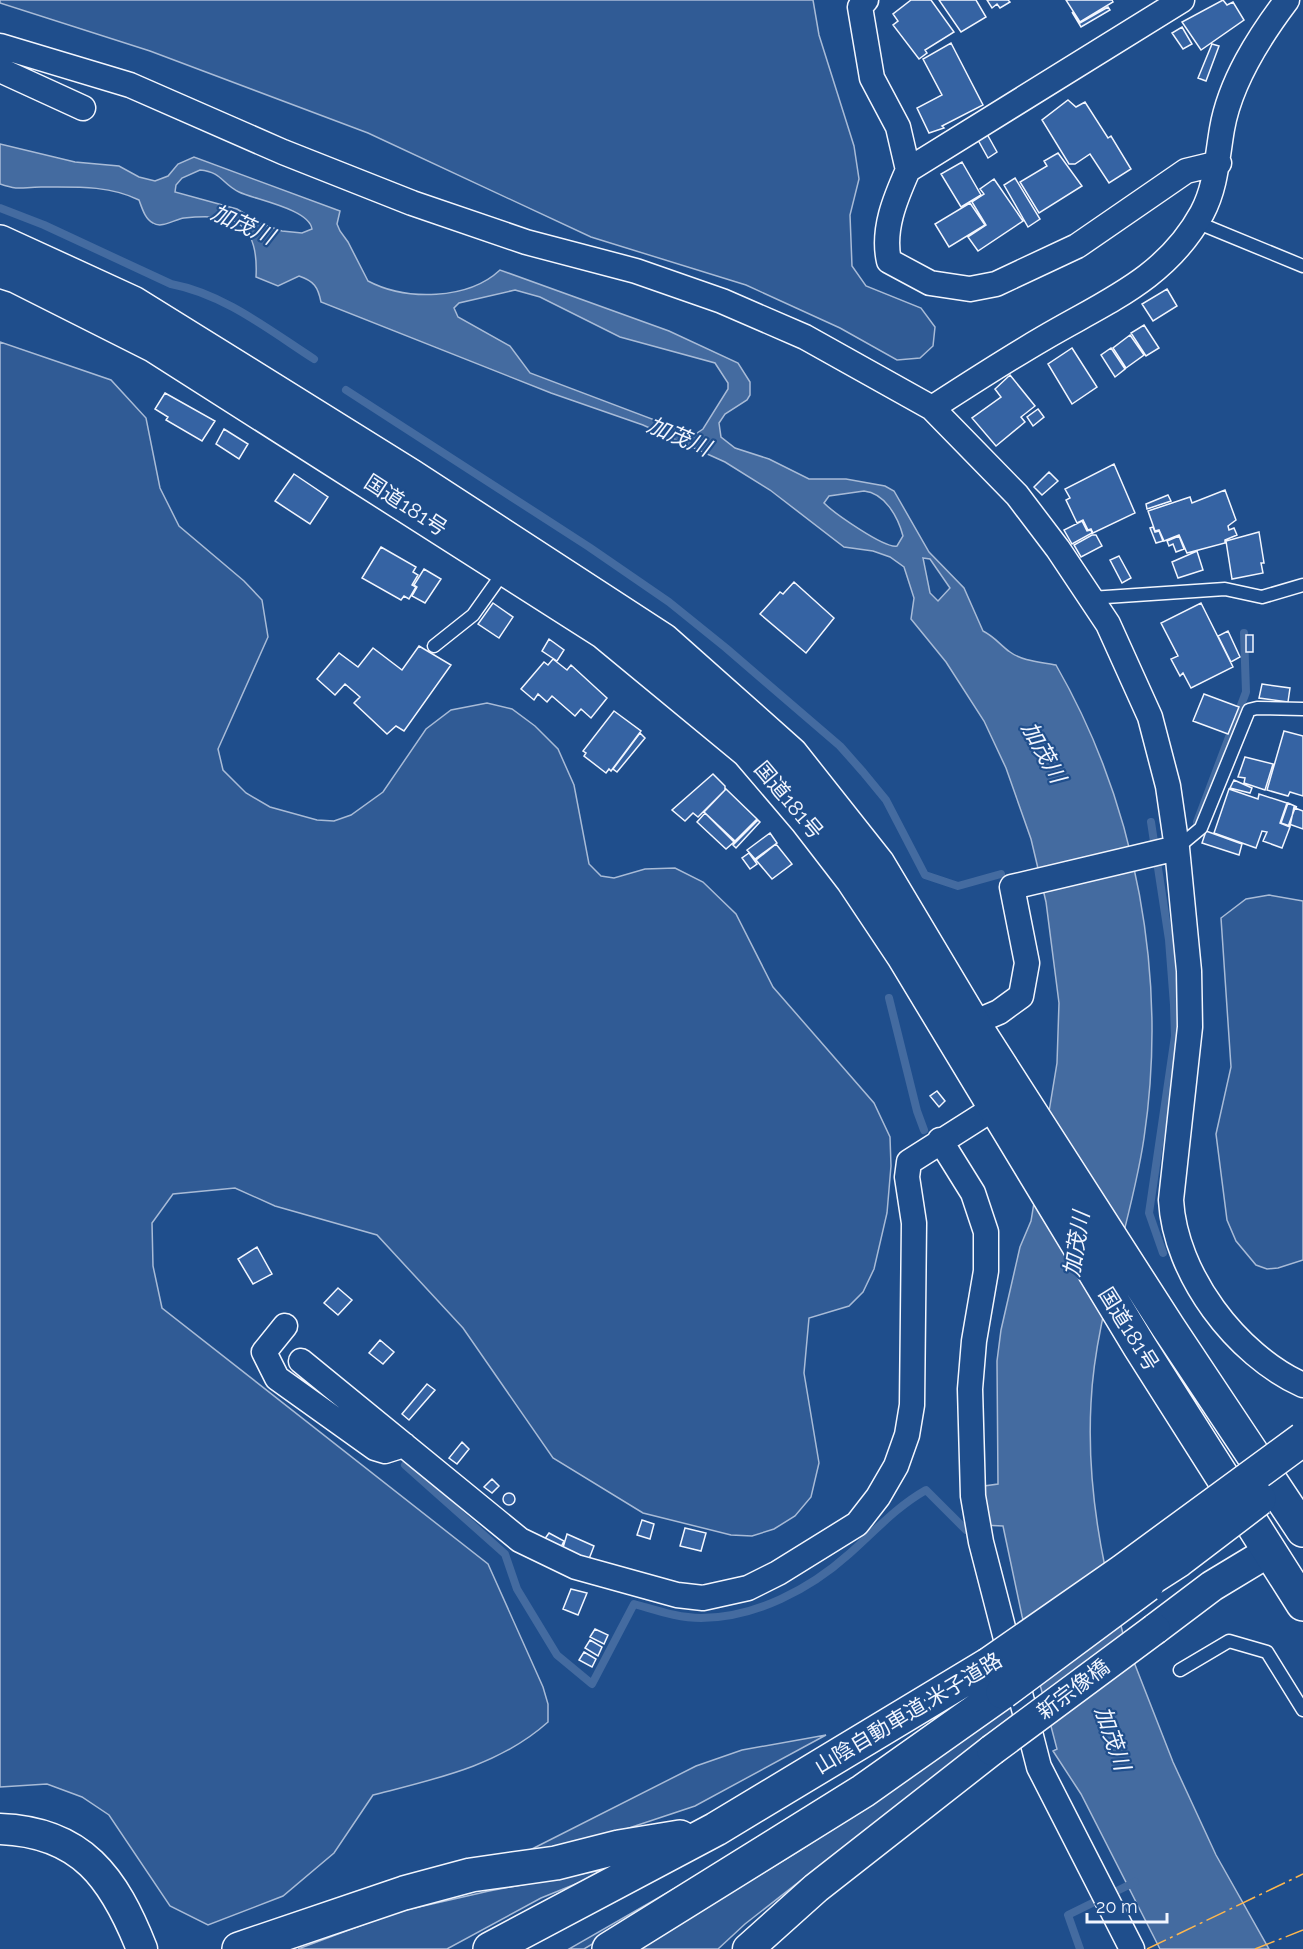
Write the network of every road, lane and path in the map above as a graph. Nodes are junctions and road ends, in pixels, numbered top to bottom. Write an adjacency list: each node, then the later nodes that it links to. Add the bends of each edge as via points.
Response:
1 (866, 0): 8 (street, via 860,7 872,78 898,128)
2 (1182, 0): 8 (street)
3 (1287, 0): 7 (street, via 1261,35 1232,95 1222,128)
4 (0, 46): 13 (street, via 130,85 283,152 422,206 722,301 805,338)
5 (0, 70): 6 (street)
6 (83, 108)
7 (1219, 163): 8 (street, via 1186,171 1077,246 996,284 970,289 930,283 889,261 886,248 893,204); 9 (street)
8 (908, 170)
9 (1196, 222): 11 (lane); 13 (street, via 1173,256 1131,289)
10 (0, 242): 20 (highway, 国道181号, via 133,303 411,476 663,640 791,754 878,864)
11 (1303, 266)
12 (0, 271): 14 (highway, 国道181号, via 155,346)
13 (932, 408): 16 (street, via 1017,495)
14 (505, 569): 17 (lane, via 473,615); 20 (highway, 国道181号, via 604,632 748,751 853,880 903,955)
15 (1303, 585): 16 (lane, via 1262,597 1225,589)
16 (1091, 598): 19 (street, via 1125,656 1150,717 1168,786)
17 (434, 646)
18 (1303, 709): 19 (lane, via 1249,710 1201,828)
19 (1169, 850): 20 (street, via 1012,887 1027,963 1021,996 999,1012); 25 (street, via 1189,971 1190,1027 1171,1200 1172,1225 1191,1278 1232,1332 1281,1375)
20 (961, 1028): 21 (highway, 国道181号)
21 (1005, 1109): 22 (street); 29 (highway, 国道181号, via 1168,1327); 30 (highway, 国道181号, via 1140,1347)
22 (940, 1140): 27 (street, via 909,1162 907,1176 914,1223 912,1405 896,1466 857,1524 778,1573 748,1588 703,1598 677,1595 576,1568 520,1540); 43 (street, via 973,1193 986,1233 986,1271 970,1389 973,1496 981,1542 1039,1767)
23 (285, 1326): 27 (street, via 264,1352 277,1378 375,1448 385,1451)
24 (301, 1361): 27 (street)
25 (1303, 1385)
26 (1303, 1439): 33 (highway, 山陰自動車道;米子道路, bridge, via 1124,1571)
27 (404, 1445)
28 (1303, 1464): 33 (highway, 山陰自動車道;米子道路, bridge, via 1179,1560)
29 (1302, 1527): 30 (street)
30 (1270, 1551): 31 (highway, 国道181号); 42 (street, 新宗像橋, bridge, via 1212,1586 992,1750 816,1888)
31 (1303, 1604)
32 (1180, 1670): 34 (lane, via 1229,1641 1267,1652)
33 (996, 1678): 36 (highway, 山陰自動車道;米子道路); 40 (highway, 山陰自動車道;米子道路, via 723,1842); 41 (highway, via 863,1791)
34 (1303, 1710)
35 (0, 1829): 37 (street, via 27,1830 58,1840 88,1858 111,1886)
36 (716, 1829): 38 (highway, via 556,1863 471,1875 404,1893); 39 (highway, 山陰自動車道;米子道路)
37 (142, 1949)
38 (239, 1949)
39 (490, 1949)
40 (520, 1949)
41 (609, 1949)
42 (748, 1949)
43 (1132, 1949)

